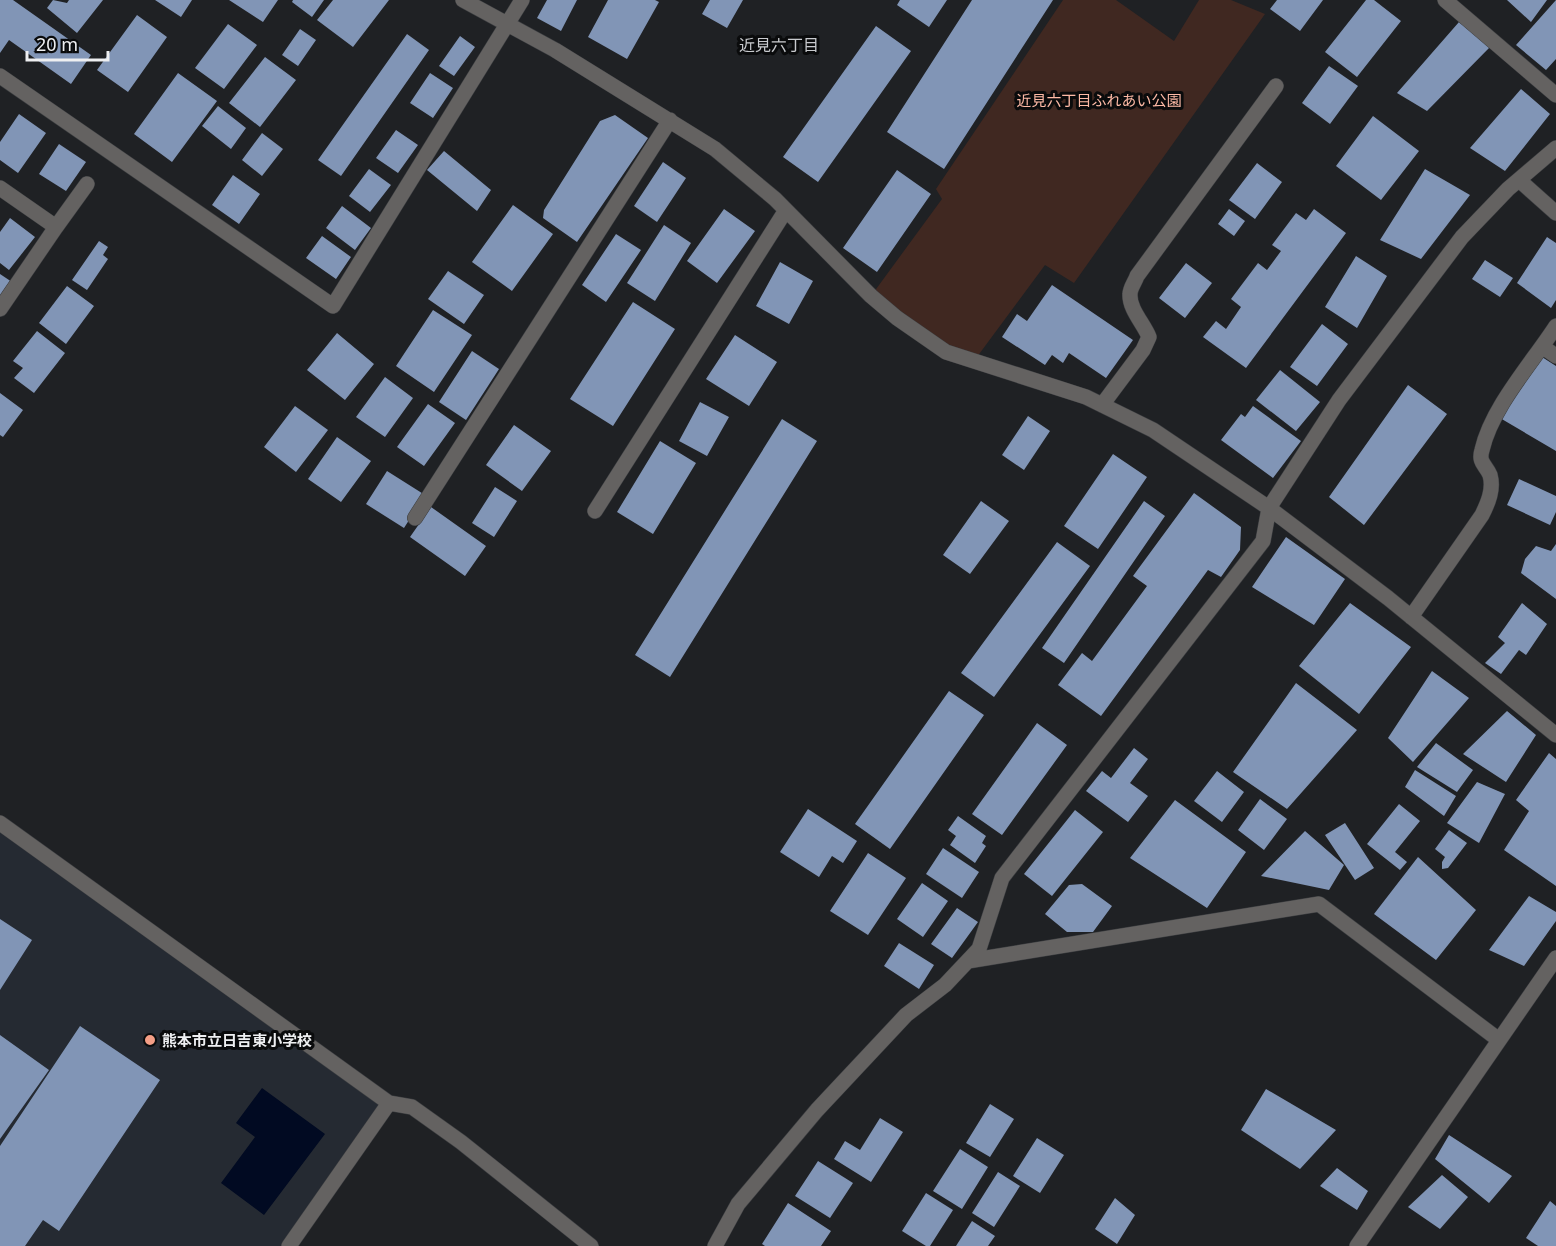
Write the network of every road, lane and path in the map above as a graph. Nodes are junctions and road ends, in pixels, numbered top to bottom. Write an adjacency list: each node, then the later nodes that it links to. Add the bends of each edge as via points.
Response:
1 (463, 0): 4 (street)
2 (522, 0): 4 (street)
3 (1445, 0): 7 (street)
4 (508, 24): 5 (street, via 333,306); 8 (street)
5 (0, 76)
6 (1276, 86): 20 (street, via 1137,276 1129,292 1131,306 1149,337)
7 (1556, 95)
8 (670, 120): 13 (street, via 715,149); 23 (street)
9 (1556, 148): 10 (street)
10 (1519, 180): 14 (street); 21 (street, via 1462,237 1339,400)
11 (87, 184): 15 (street)
12 (0, 188): 15 (street)
13 (786, 210): 20 (street, via 871,296 946,352); 22 (street)
14 (1556, 213)
15 (56, 227): 16 (street)
16 (0, 309)
17 (1556, 326): 18 (street)
18 (1542, 347): 19 (street); 24 (street, via 1492,419 1481,452 1491,485 1489,501)
19 (1556, 356)
20 (1102, 405): 21 (street, via 1153,430)
21 (1269, 508): 24 (street); 28 (street, via 1263,541 1002,878 979,949)
22 (595, 511)
23 (414, 518)
24 (1411, 617): 25 (street)
25 (1556, 735)
26 (0, 823): 30 (street)
27 (1556, 958): 29 (street)
28 (969, 961): 29 (street, via 1319,904); 33 (street, via 945,986 906,1015 817,1110 738,1204)
29 (1499, 1040): 34 (street)
30 (389, 1103): 31 (street); 32 (street, via 412,1107 453,1136)
31 (289, 1246)
32 (591, 1246)
33 (715, 1246)
34 (1357, 1246)

